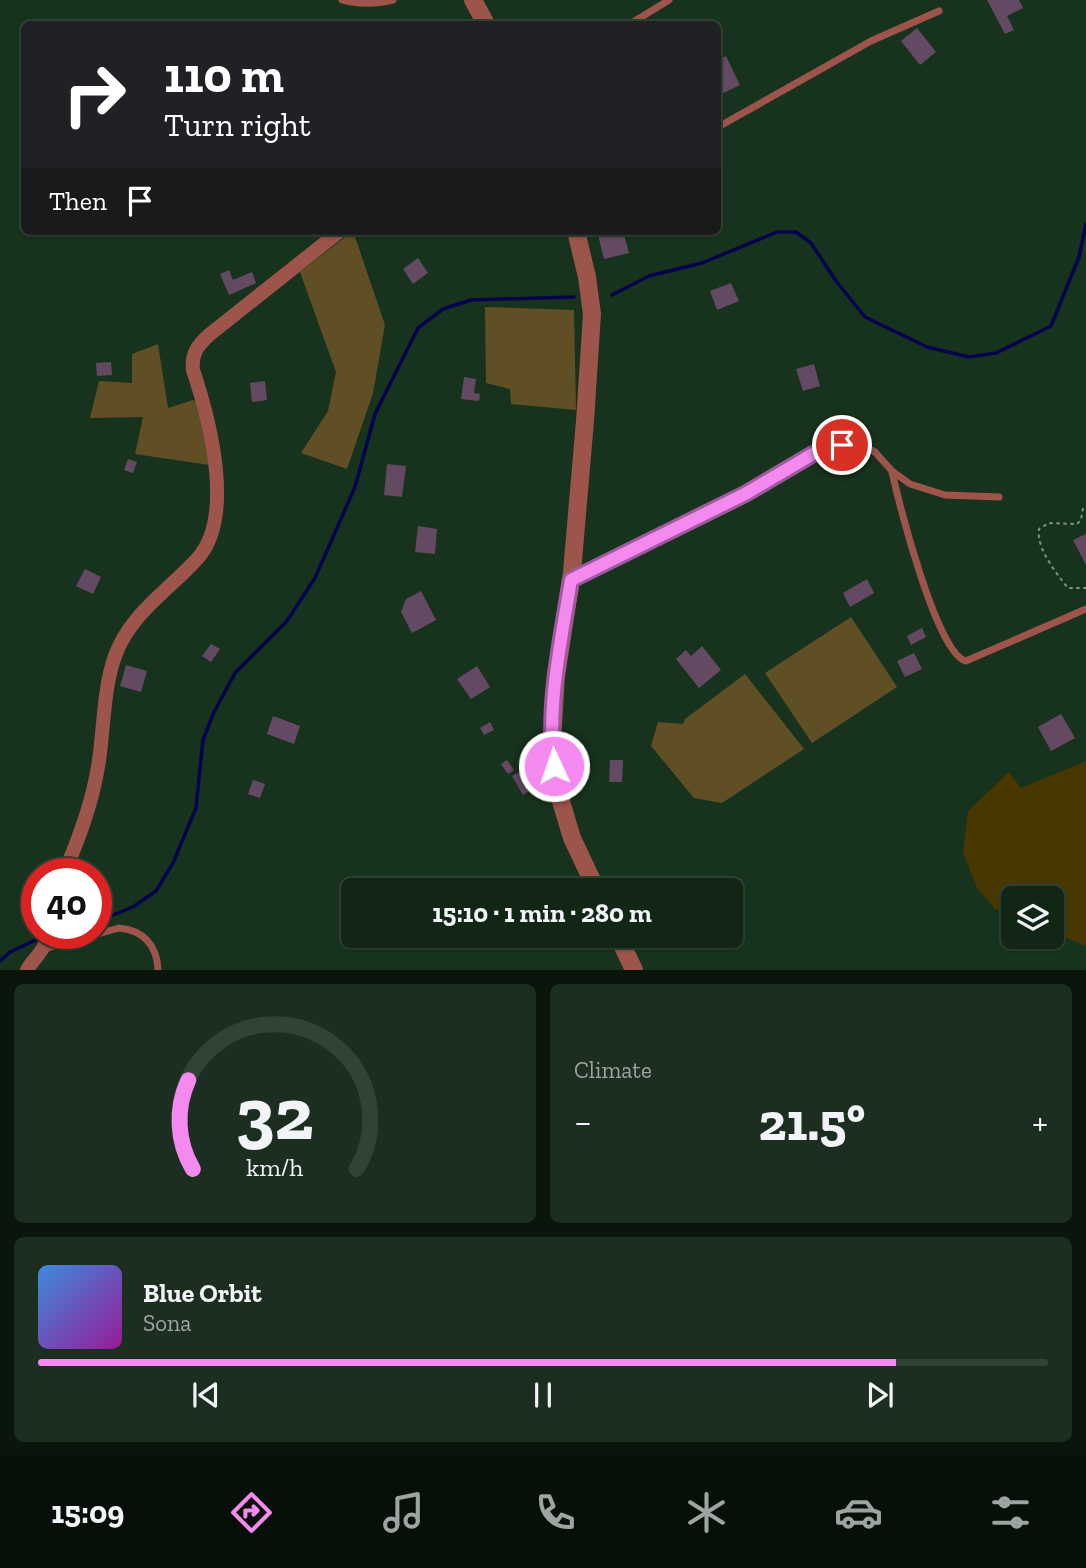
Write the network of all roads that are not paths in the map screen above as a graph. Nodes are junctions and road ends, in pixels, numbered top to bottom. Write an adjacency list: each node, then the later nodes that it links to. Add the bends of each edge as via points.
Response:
1 (342, 0): 2 (lane, via 379,4)
2 (393, 0)
3 (473, 0): 6 (street)
4 (669, 0): 7 (lane)
5 (939, 11): 8 (lane, via 871,41)
6 (484, 21)
7 (635, 21)
8 (721, 125)
9 (335, 235): 15 (street, via 195,350 193,370 210,427 215,523 199,557 139,614 114,658 98,769)
10 (577, 235): 13 (street, via 592,314)
11 (892, 471): 12 (lane, via 910,484 945,495); 13 (lane, via 875,452 861,445 842,445 813,454 745,494); 14 (lane, via 903,522 930,603 961,660)
12 (999, 497)
13 (571, 580): 16 (street, via 555,676 552,743 557,788 572,838)
14 (1086, 609)
15 (70, 858)
16 (591, 878)
17 (112, 929): 21 (lane, via 131,929 151,944)
18 (624, 948): 22 (street)
19 (41, 949): 20 (street)
20 (27, 970)
21 (158, 970)
22 (634, 970)

